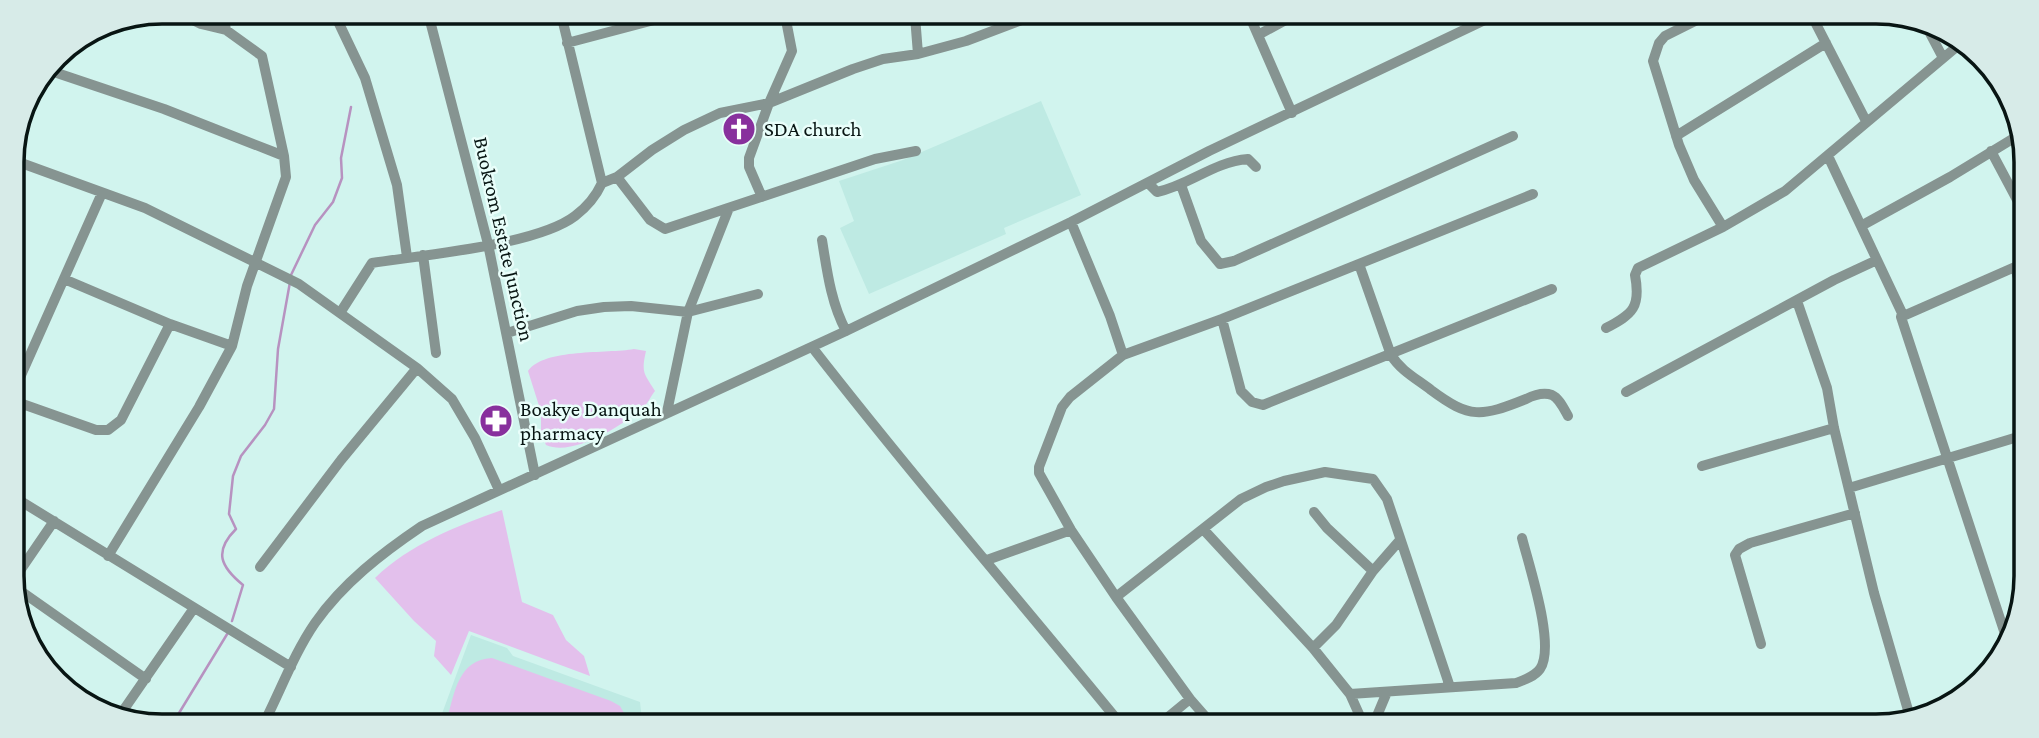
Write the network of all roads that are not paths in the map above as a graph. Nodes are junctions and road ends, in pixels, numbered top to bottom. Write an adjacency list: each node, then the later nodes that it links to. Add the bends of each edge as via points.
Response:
1 (201, 24): 15 (street)
2 (225, 24): 15 (street)
3 (339, 24): 53 (street, via 365,78 394,173)
4 (431, 24): 51 (street, Buokrom Estate Junction)
5 (563, 24): 18 (street)
6 (639, 24): 18 (street)
7 (787, 24): 24 (street, via 792,51)
8 (916, 24): 21 (street)
9 (1004, 24): 21 (street, via 966,41)
10 (1253, 24): 16 (street)
11 (1278, 24): 16 (street)
12 (1477, 24): 25 (street)
13 (1689, 24): 28 (street, via 1665,36 1653,61)
14 (1816, 24): 19 (street)
15 (226, 30): 33 (street, via 262,56)
16 (1258, 35): 25 (street)
17 (1932, 36): 22 (street)
18 (567, 43): 39 (street)
19 (1826, 43): 26 (street); 28 (street)
20 (1954, 48): 22 (street)
21 (918, 54): 24 (street, via 883,59)
22 (1942, 56): 26 (street)
23 (57, 73): 33 (street)
24 (769, 103): 38 (street, via 720,113 684,130); 45 (street, via 749,159)
25 (1292, 113): 31 (street)
26 (1866, 121): 34 (street)
27 (1513, 136): 41 (street, via 1220,264 1201,241)
28 (1676, 136): 49 (street, via 1694,180)
29 (2012, 139): 32 (street)
30 (916, 151): 45 (street, via 875,159)
31 (1209, 151): 36 (street); 40 (street)
32 (1991, 151): 44 (street); 48 (street)
33 (284, 156): 55 (street, via 286,177)
34 (1828, 156): 48 (street); 49 (street, via 1785,191)
35 (25, 164): 42 (street)
36 (1217, 165): 37 (street, via 1248,159); 41 (street)
37 (1256, 167)
38 (617, 177): 39 (street); 46 (street, via 650,220 665,229)
39 (602, 183): 51 (street, via 575,217 549,229)
40 (1148, 183): 41 (street, via 1157,192); 47 (street)
41 (1181, 185)
42 (102, 193): 55 (street, via 145,208); 58 (street)
43 (1533, 194): 56 (street)
44 (2014, 194)
45 (762, 197): 46 (street)
46 (729, 208): 62 (street)
47 (1071, 222): 68 (street); 73 (street)
48 (1861, 226): 54 (street)
49 (1723, 227): 67 (street, via 1635,271 1634,311)
50 (822, 240): 68 (street, via 830,286)
51 (488, 244): 52 (street); 69 (street, Buokrom Estate Junction)
52 (423, 255): 53 (street); 72 (street)
53 (407, 257): 63 (street, via 372,263)
54 (1877, 260): 61 (street); 64 (street)
55 (255, 261): 63 (street); 70 (street)
56 (1359, 264): 65 (street); 74 (street)
57 (2014, 268): 64 (street)
58 (64, 279): 66 (street); 75 (street)
59 (1552, 289): 74 (street)
60 (758, 294): 62 (street)
61 (1797, 300): 77 (street); 81 (street, via 1827,388)
62 (688, 312): 69 (street, via 604,307); 79 (street)
63 (340, 313): 76 (street)
64 (1901, 317): 83 (street)
65 (1222, 319): 73 (street); 74 (street, via 1241,391 1263,405)
66 (170, 324): 70 (street); 78 (street, via 121,420 108,430)
67 (1606, 328)
68 (846, 331): 71 (street)
69 (507, 333): 85 (street, Buokrom Estate Junction)
70 (232, 346): 96 (street)
71 (812, 346): 79 (street); 97 (street, via 889,446)
72 (436, 353)
73 (1123, 355): 93 (street, via 1062,407 1039,467)
74 (1391, 355): 80 (street, via 1404,371 1460,410 1486,411 1549,394)
75 (24, 367)
76 (417, 368): 87 (street, via 452,399); 99 (street)
77 (1626, 392)
78 (24, 405)
79 (667, 412): 85 (street)
80 (1568, 416)
81 (1834, 428): 84 (street); 86 (street)
82 (2014, 438): 83 (street)
83 (1948, 458): 86 (street); 104 (street)
84 (1702, 466)
85 (535, 475): 87 (street)
86 (1849, 488): 90 (street)
87 (499, 490): 107 (street, via 422,526 379,556 330,603)
88 (24, 503): 91 (street)
89 (1314, 512): 100 (street)
90 (1855, 513): 105 (street, via 1749,543 1735,555); 114 (street)
91 (54, 522): 96 (street); 98 (street)
92 (1203, 529): 95 (street, via 1241,499 1284,481 1325,472 1373,479 1387,499); 102 (street); 106 (street)
93 (1071, 530): 97 (street); 102 (street)
94 (1522, 538): 109 (street, via 1543,623 1545,653 1540,669 1516,683)
95 (1400, 540): 100 (street); 109 (street)
96 (108, 556): 103 (street)
97 (987, 560): 115 (street)
98 (24, 565)
99 (260, 567)
100 (1373, 570): 106 (street, via 1336,625)
101 (26, 595): 108 (street)
102 (1116, 597): 112 (street)
103 (194, 608): 107 (street); 108 (street)
104 (2004, 628)
105 (1760, 644)
106 (1313, 648): 111 (street)
107 (291, 667): 120 (street)
108 (146, 678): 113 (street)
109 (1450, 687): 110 (street)
110 (1387, 692): 111 (street); 119 (street)
111 (1350, 694): 118 (street)
112 (1190, 699): 116 (street); 117 (street)
113 (125, 708)
114 (1908, 710)
115 (1112, 713)
116 (1172, 713)
117 (1203, 713)
118 (1359, 713)
119 (1378, 713)
120 (268, 714)

